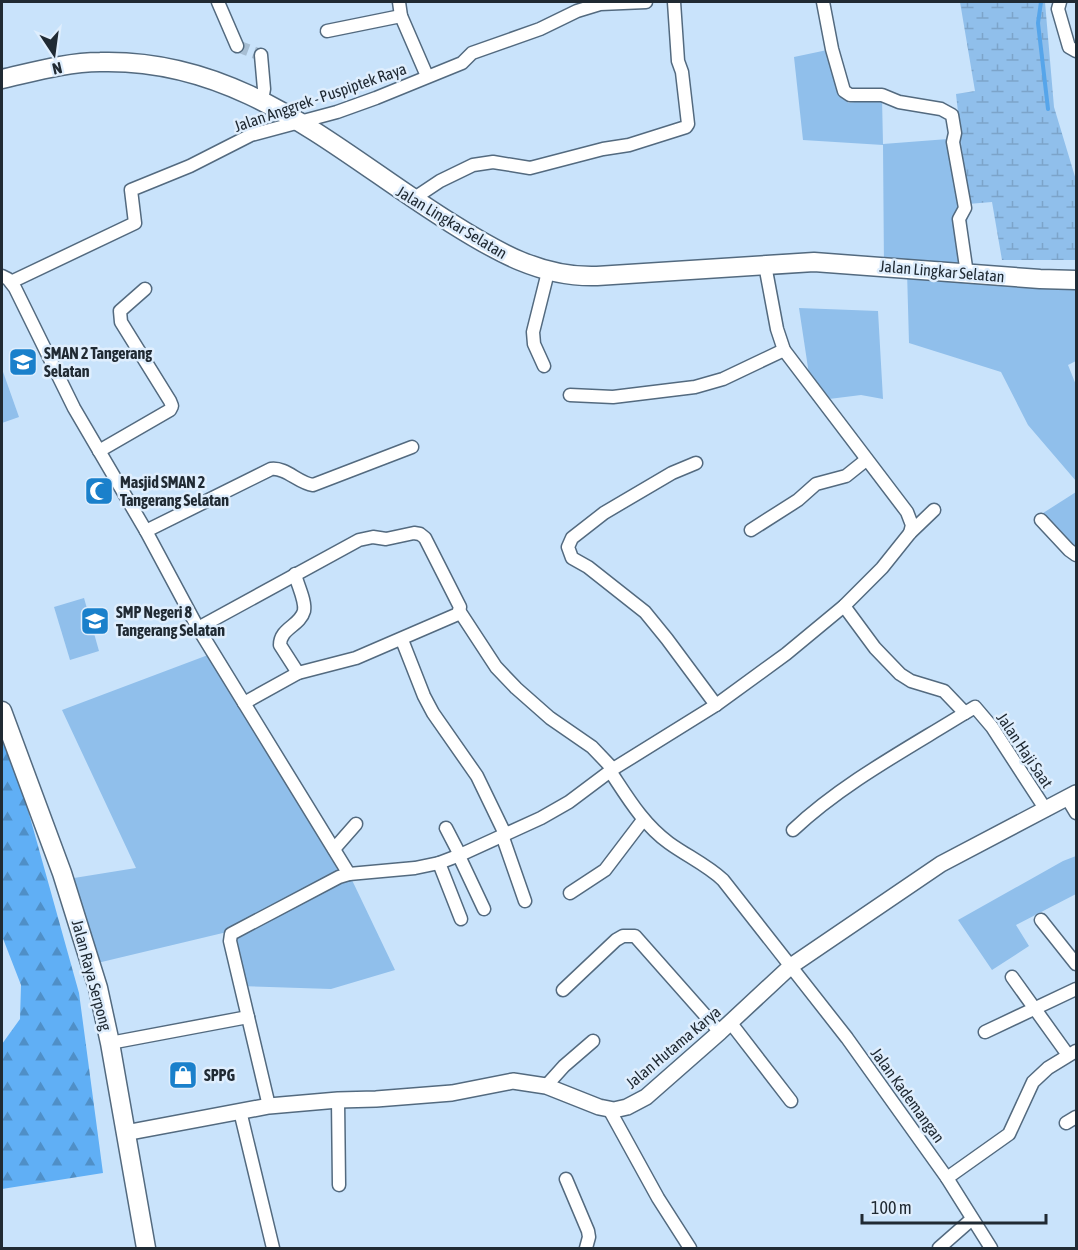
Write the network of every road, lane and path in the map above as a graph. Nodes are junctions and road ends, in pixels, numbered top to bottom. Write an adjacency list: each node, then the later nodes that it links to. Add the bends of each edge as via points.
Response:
1 (218, 2): 9 (street)
2 (399, 2): 7 (street)
3 (646, 2): 12 (street, Jalan Anggrek - Puspiptek Raya, via 600,4 577,11 472,53 462,63)
4 (674, 2): 16 (street, via 686,127 530,168 493,162 472,165)
5 (823, 2): 19 (street, via 844,91 850,95 882,95 952,115 965,208 959,219)
6 (1060, 2): 10 (street, via 1058,9 1069,47)
7 (401, 16): 8 (street); 12 (street)
8 (327, 31)
9 (237, 46)
10 (1077, 51)
11 (261, 55): 14 (street)
12 (428, 76): 15 (street, Jalan Anggrek - Puspiptek Raya, via 337,112)
13 (2, 79): 14 (main road, Jalan Lingkar Selatan, via 97,62 144,63 201,74)
14 (262, 100): 15 (main road, Jalan Lingkar Selatan)
15 (299, 121): 16 (main road, Jalan Lingkar Selatan); 20 (street, Jalan Anggrek - Puspiptek Raya, via 251,135 131,190 135,223)
16 (413, 199): 18 (main road, Jalan Lingkar Selatan, via 492,248)
17 (765, 265): 18 (main road, Jalan Lingkar Selatan, via 578,277); 19 (main road, Jalan Lingkar Selatan, via 844,263); 23 (street)
18 (548, 272): 24 (street, via 533,332)
19 (967, 274): 21 (main road, Jalan Lingkar Selatan)
20 (6, 279): 27 (street)
21 (1077, 280)
22 (145, 289): 27 (street, via 120,312 121,322 172,406)
23 (784, 351): 25 (street, via 723,379 695,387 613,397); 28 (street)
24 (544, 366)
25 (570, 395)
26 (412, 447): 32 (street, via 313,485 277,468 271,469)
27 (99, 451): 32 (street)
28 (866, 460): 33 (street, via 846,476 816,484); 34 (street, via 907,512 912,525)
29 (696, 463): 43 (street, via 604,513 572,538 568,547 572,558 645,612)
30 (934, 510): 34 (street)
31 (1041, 520): 35 (street)
32 (146, 531): 39 (street)
33 (751, 531)
34 (910, 533): 37 (street)
35 (1077, 555)
36 (294, 574): 38 (street, Jalan Kademangan, via 359,540 420,534); 39 (street); 41 (street, via 304,611 282,634 280,645)
37 (844, 606): 43 (street); 45 (street, Jalan Haji Saat, via 900,674 944,691)
38 (460, 612): 40 (street); 46 (street, Jalan Kademangan, via 496,667 516,688 592,747)
39 (198, 628): 42 (street)
40 (402, 640): 41 (street, via 356,658); 54 (street, via 424,696 477,776)
41 (298, 673): 42 (street)
42 (244, 703): 55 (street)
43 (716, 705): 46 (street)
44 (2, 711): 74 (main road, Jalan Raya Serpong, via 72,902)
45 (965, 713): 48 (street, Jalan Haji Saat, via 975,707 984,717); 53 (street, via 859,779)
46 (611, 770): 50 (street, Jalan Kademangan); 54 (street, via 569,802)
47 (1072, 795): 48 (street, Jalan Hutama Karya); 49 (street)
48 (1046, 810): 65 (street, Jalan Hutama Karya, via 941,864)
49 (1077, 813)
50 (643, 820): 59 (street, via 605,870); 65 (street, Jalan Kademangan, via 723,880)
51 (356, 824): 55 (street)
52 (446, 828): 56 (street)
53 (793, 830)
54 (503, 835): 56 (street); 60 (street)
55 (334, 849): 58 (street)
56 (460, 855): 57 (street); 61 (street)
57 (439, 863): 58 (street); 62 (street)
58 (349, 874): 70 (street, via 231,934)
59 (570, 893)
60 (525, 901)
61 (484, 909)
62 (461, 919)
63 (1041, 920): 64 (street)
64 (1077, 964)
65 (791, 966): 71 (street, Jalan Hutama Karya); 83 (street, Jalan Kademangan)
66 (1012, 977): 69 (street)
67 (1077, 989): 69 (street)
68 (563, 990): 71 (street, via 616,940 635,936)
69 (1035, 1007): 72 (street); 75 (street)
70 (248, 1017): 74 (street); 79 (street)
71 (725, 1027): 78 (street); 80 (street, Jalan Hutama Karya, via 646,1097 627,1107)
72 (986, 1032)
73 (594, 1041): 76 (street)
74 (110, 1043): 82 (main road, Jalan Raya Serpong)
75 (1072, 1053): 83 (street, via 1033,1082 1009,1134)
76 (546, 1086): 77 (street, via 513,1081 452,1093); 80 (street)
77 (339, 1100): 79 (street); 85 (street)
78 (791, 1101)
79 (269, 1106): 81 (street)
80 (609, 1109): 90 (street)
81 (240, 1111): 82 (street); 88 (street)
82 (125, 1133): 87 (main road, Jalan Raya Serpong)
83 (947, 1178): 86 (street, Jalan Kademangan)
84 (566, 1179): 89 (street, via 590,1237)
85 (339, 1185)
86 (972, 1219): 91 (street); 92 (street, Jalan Kademangan)
87 (146, 1248)
88 (273, 1248)
89 (586, 1248)
90 (690, 1248)
91 (939, 1248)
92 (991, 1248)

